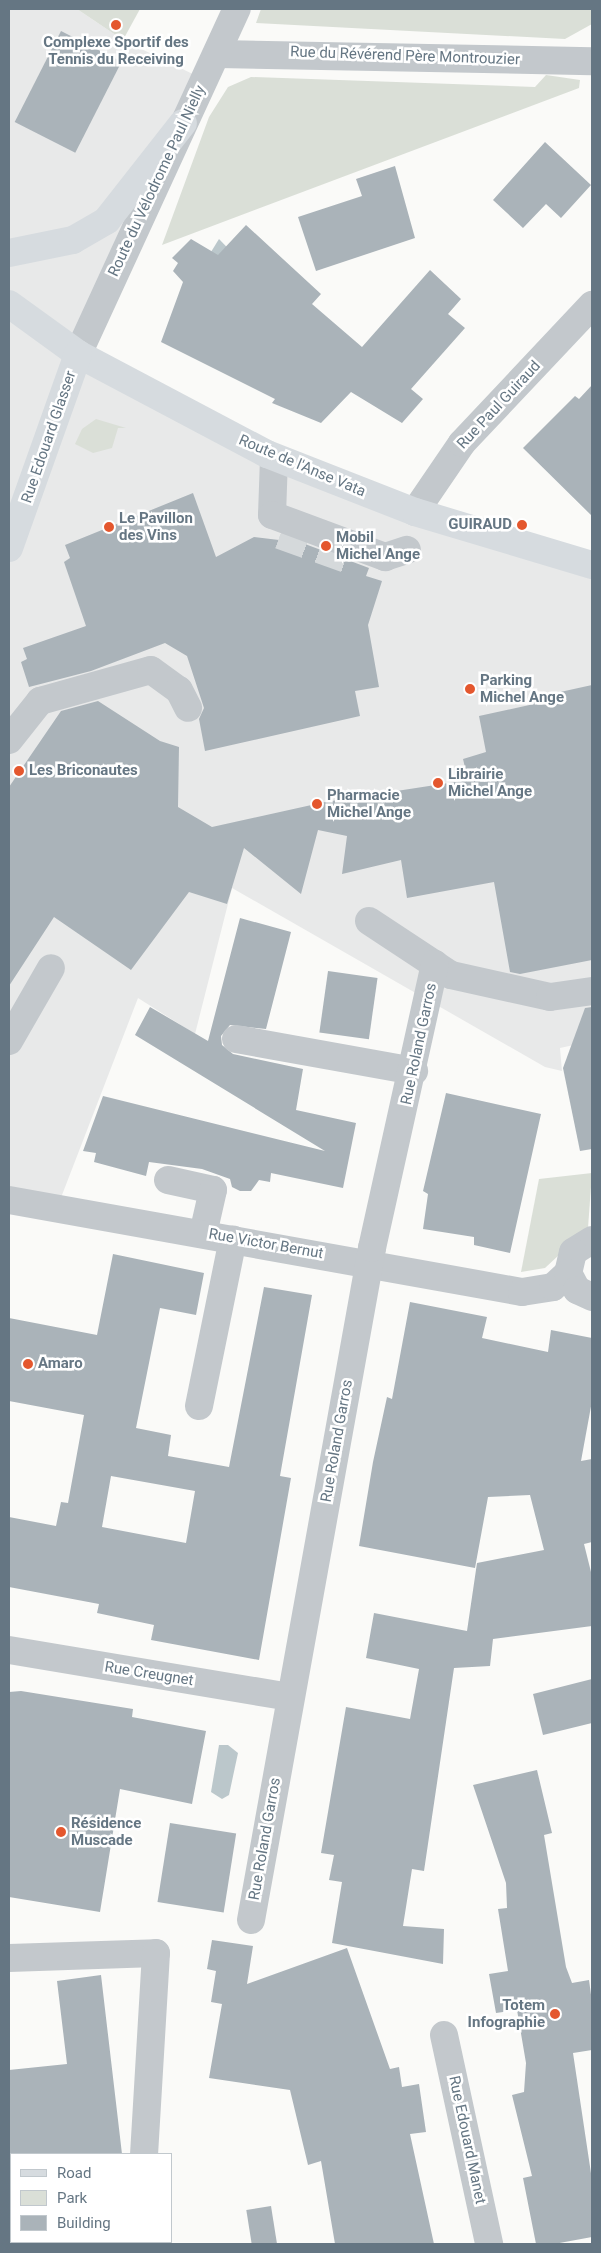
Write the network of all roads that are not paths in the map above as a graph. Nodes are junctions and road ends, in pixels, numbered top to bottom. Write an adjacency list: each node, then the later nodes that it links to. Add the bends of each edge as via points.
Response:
1 (237, 9): 2 (street, Route du Vélodrome Paul Nielly)
2 (218, 54): 3 (street, Rue du Révérend Père Montrouzier); 4 (street, Route du Vélodrome Paul Nielly)
3 (592, 61)
4 (183, 122): 5 (main road, via 106,220 73,240 22,254); 8 (street, Route du Vélodrome Paul Nielly)
5 (9, 253)
6 (9, 304): 8 (main road, Route de l'Anse Vata)
7 (592, 306): 10 (street, Rue Paul Guiraud, via 462,442)
8 (78, 354): 9 (main road, Route de l'Anse Vata); 11 (main road, Rue Edouard Glasser)
9 (274, 458): 10 (main road, Route de l'Anse Vata); 12 (street, via 276,525 396,553 362,566)
10 (415, 512): 13 (main road, Route de l'Anse Vata)
11 (9, 548)
12 (352, 561)
13 (592, 565)
14 (188, 708): 15 (street, via 179,690 151,670 40,701)
15 (9, 740)
16 (369, 921): 17 (street)
17 (435, 964): 19 (street, via 451,975 550,997); 22 (street, Rue Roland Garros)
18 (51, 968): 21 (street)
19 (592, 991)
20 (236, 1039): 22 (street)
21 (9, 1041)
22 (414, 1071): 28 (street, Rue Roland Garros)
23 (168, 1180): 25 (street, via 213,1190)
24 (9, 1200): 25 (street, Rue Victor Bernut)
25 (203, 1234): 26 (street, Rue Victor Bernut)
26 (234, 1239): 28 (street, Rue Victor Bernut); 31 (street)
27 (592, 1240): 29 (street, via 573,1252)
28 (370, 1262): 29 (street, Rue Victor Bernut, via 522,1292 553,1287); 33 (street, Rue Roland Garros)
29 (568, 1273): 30 (street, via 577,1290)
30 (592, 1297)
31 (199, 1406)
32 (9, 1650): 33 (street, Rue Creugnet)
33 (290, 1697): 34 (street, Rue Roland Garros)
34 (251, 1920)
35 (9, 1958): 37 (street, via 156,1953)
36 (444, 2036): 38 (street, Rue Edouard Manet)
37 (144, 2153)
38 (490, 2244)

